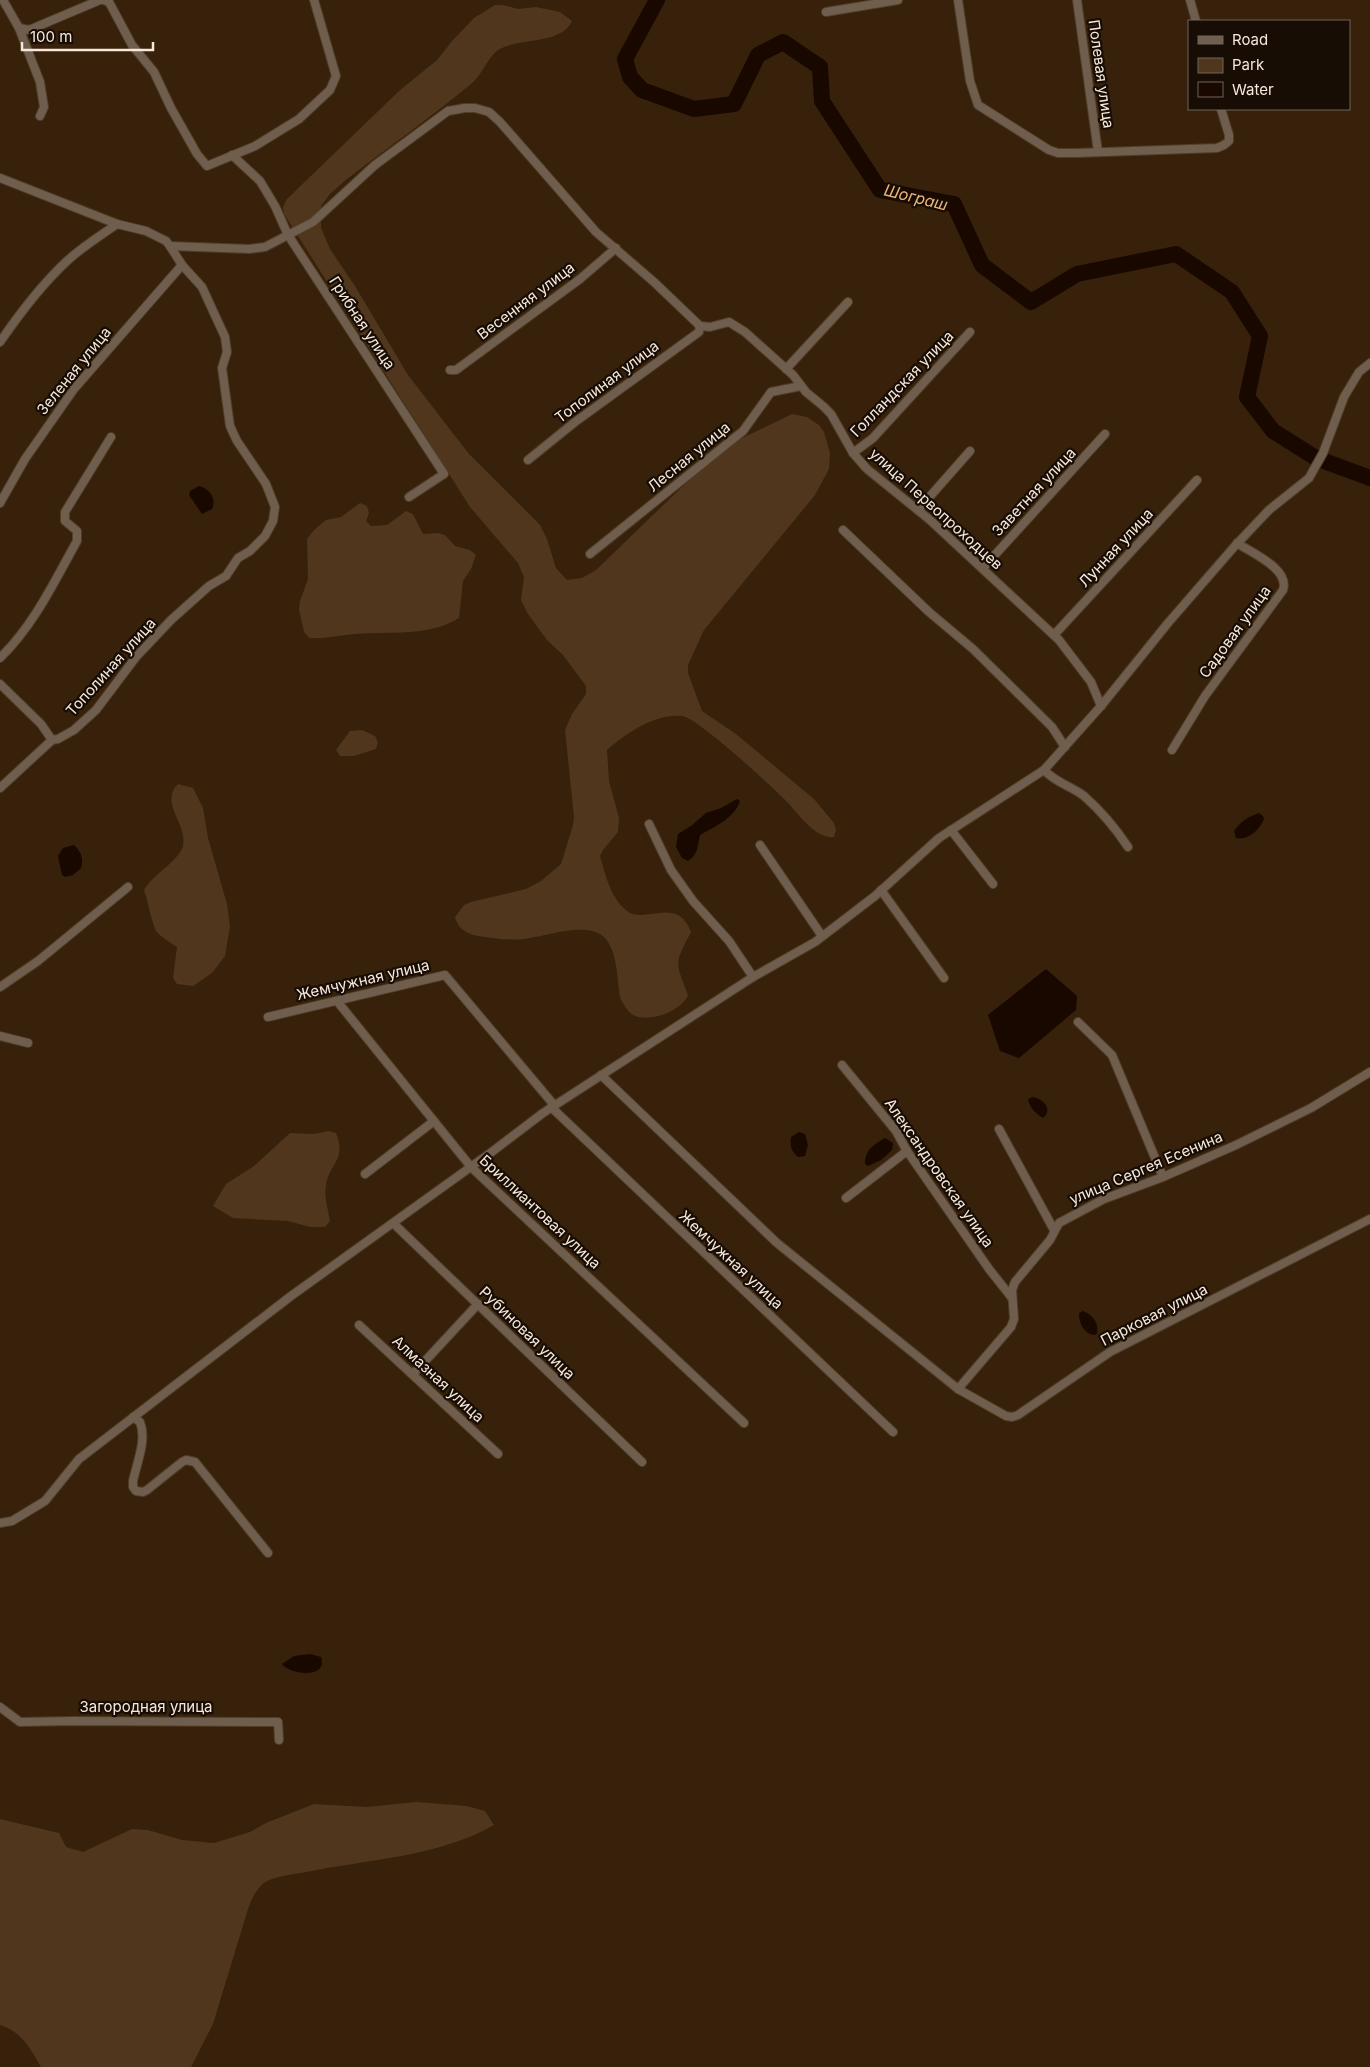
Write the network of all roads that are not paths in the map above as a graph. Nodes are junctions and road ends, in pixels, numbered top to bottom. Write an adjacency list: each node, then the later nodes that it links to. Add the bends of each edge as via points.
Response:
1 (3, 0): 10 (street)
2 (102, 0): 10 (street, via 30,30); 14 (street, via 109,2 132,45 154,72 207,166)
3 (314, 0): 14 (street, via 336,76 330,90 299,119 255,146)
4 (898, 0): 8 (street)
5 (958, 0): 13 (street, via 970,81 978,105 1049,150 1058,153)
6 (1077, 0): 13 (street, Полевая улица)
7 (1190, 0): 9 (street)
8 (826, 12)
9 (1196, 20)
10 (19, 28): 12 (street, via 40,82 44,107)
11 (1221, 110): 13 (street, via 1229,141 1217,148)
12 (40, 116)
13 (1098, 152)
14 (232, 155): 17 (street, Грибная улица, via 260,182 276,206)
15 (0, 178): 16 (street)
16 (117, 224): 18 (street, via 146,231); 24 (street, via 49,278)
17 (288, 236): 18 (street, via 250,250); 19 (street, via 313,222 375,164 414,135 448,111 465,108 489,112 500,122 596,232); 35 (street, Грибная улица, via 444,474)
18 (170, 246): 20 (street, Тополиная улица)
19 (616, 248): 22 (street); 27 (street, Весенняя улица, via 580,279 456,370)
20 (182, 265): 36 (street, Зеленая улица, via 74,389 25,459); 46 (street, Тополиная улица, via 202,287 225,337 227,352 222,368 230,426 266,484 275,507 273,521 265,536 238,558 226,576 209,586 171,620 136,657 96,710 74,730)
21 (848, 302): 26 (street)
22 (700, 326): 26 (street, улица Первопроходцев, via 729,322); 33 (street, Тополиная улица, via 699,332)
23 (970, 332): 32 (street, Голландская улица, via 873,438)
24 (0, 342)
25 (1370, 363): 39 (street, via 1359,372 1344,397 1310,478 1269,510)
26 (786, 369): 28 (street, улица Первопроходцев)
27 (450, 370)
28 (801, 386): 32 (street, улица Первопроходцев, via 831,414); 40 (street, Лесная улица, via 771,392 743,431)
29 (1105, 434): 41 (street, Заветная улица)
30 (111, 436): 43 (street, via 65,512 65,521 77,531 77,541 36,616)
31 (970, 451): 37 (street)
32 (853, 453): 37 (street, улица Первопроходцев, via 867,469)
33 (528, 460)
34 (1197, 480): 42 (street, Лунная улица)
35 (409, 497)
36 (0, 503)
37 (918, 510): 41 (street, улица Первопроходцев)
38 (843, 530): 47 (street, via 973,649 1052,727)
39 (1237, 543): 45 (street); 48 (street, Садовая улица, via 1270,563 1281,574 1285,585 1205,696)
40 (590, 554)
41 (982, 568): 42 (street, улица Первопроходцев)
42 (1054, 635): 45 (street, улица Первопроходцев, via 1081,666)
43 (0, 658)
44 (0, 684): 46 (street, via 42,724)
45 (1101, 706): 47 (street)
46 (52, 740): 50 (street, Тополиная улица)
47 (1065, 747): 49 (street)
48 (1172, 750)
49 (1044, 770): 52 (street); 54 (street, via 1083,796)
50 (0, 788)
51 (649, 824): 59 (street, via 671,870 693,902 729,941)
52 (951, 830): 55 (street); 57 (street)
53 (760, 845): 58 (street)
54 (1128, 847)
55 (993, 884)
56 (128, 887): 61 (street, via 38,961)
57 (881, 890): 58 (street); 60 (street)
58 (822, 936): 59 (street)
59 (753, 977): 69 (street)
60 (944, 978)
61 (0, 987)
62 (337, 1001): 63 (street, Жемчужная улица); 70 (street, Жемчужная улица, via 445,975); 71 (street, Бриллиантовая улица)
63 (268, 1017)
64 (1078, 1022): 76 (street, via 1112,1055)
65 (0, 1036): 66 (street)
66 (28, 1043)
67 (842, 1065): 73 (street, Александровская улица, via 896,1131)
68 (1370, 1072): 76 (street, улица Сергея Есенина, via 1304,1112)
69 (601, 1075): 70 (street); 85 (street, via 777,1243)
70 (552, 1106): 74 (street); 88 (street, Жемчужная улица)
71 (434, 1121): 74 (street, Бриллиантовая улица); 75 (street)
72 (999, 1129): 80 (street)
73 (907, 1151): 77 (street); 81 (street, Александровская улица)
74 (471, 1167): 79 (street); 87 (street, Бриллиантовая улица)
75 (365, 1174)
76 (1164, 1177): 80 (street, улица Сергея Есенина, via 1083,1209 1059,1223)
77 (846, 1198)
78 (1370, 1219): 85 (street, Парковая улица, via 1110,1352 1012,1418)
79 (393, 1223): 82 (street, Рубиновая улица); 86 (street, via 291,1296)
80 (1054, 1230): 81 (street, улица Сергея Есенина, via 1050,1240 1015,1282)
81 (1012, 1298): 85 (street, улица Сергея Есенина, via 1014,1319 1011,1327)
82 (478, 1304): 84 (street); 90 (street, Рубиновая улица)
83 (359, 1325): 84 (street, Алмазная улица)
84 (413, 1374): 89 (street, Алмазная улица)
85 (958, 1389)
86 (133, 1418): 91 (street, via 79,1459 45,1501 12,1521); 92 (street, via 140,1422 144,1439 133,1481 136,1491 147,1490 182,1462 191,1460)
87 (744, 1423)
88 (893, 1432)
89 (498, 1454)
90 (642, 1462)
91 (0, 1523)
92 (268, 1553)
93 (0, 1707): 94 (street, Загородная улица, via 20,1722 278,1722)
94 (279, 1740)

